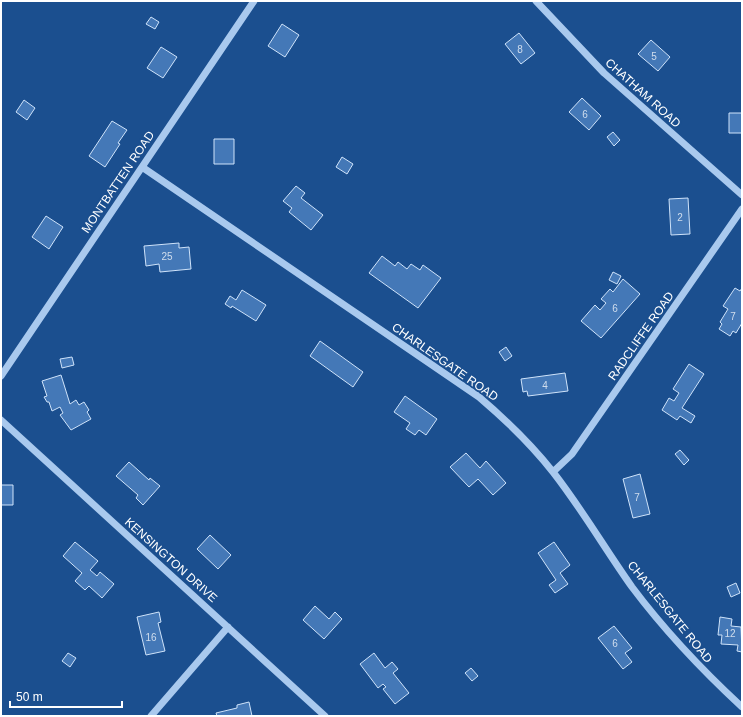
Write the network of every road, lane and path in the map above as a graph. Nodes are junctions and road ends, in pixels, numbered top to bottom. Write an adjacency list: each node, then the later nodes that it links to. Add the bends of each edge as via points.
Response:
1 (254, 1): 3 (street, MONTBATTEN ROAD)
2 (536, 1): 4 (street, CHATHAM ROAD, via 604,73)
3 (142, 166): 6 (street, MONTBATTEN ROAD); 8 (street, CHARLESGATE ROAD, via 479,397 519,432)
4 (742, 195)
5 (742, 209): 8 (street, RADCLIFFE ROAD, via 572,454)
6 (1, 376)
7 (1, 420): 9 (street, KENSINGTON DRIVE)
8 (553, 472): 10 (street, CHARLESGATE ROAD, via 632,586 682,649)
9 (228, 627): 11 (street); 12 (street, KENSINGTON DRIVE)
10 (742, 707)
11 (151, 716)
12 (325, 716)

